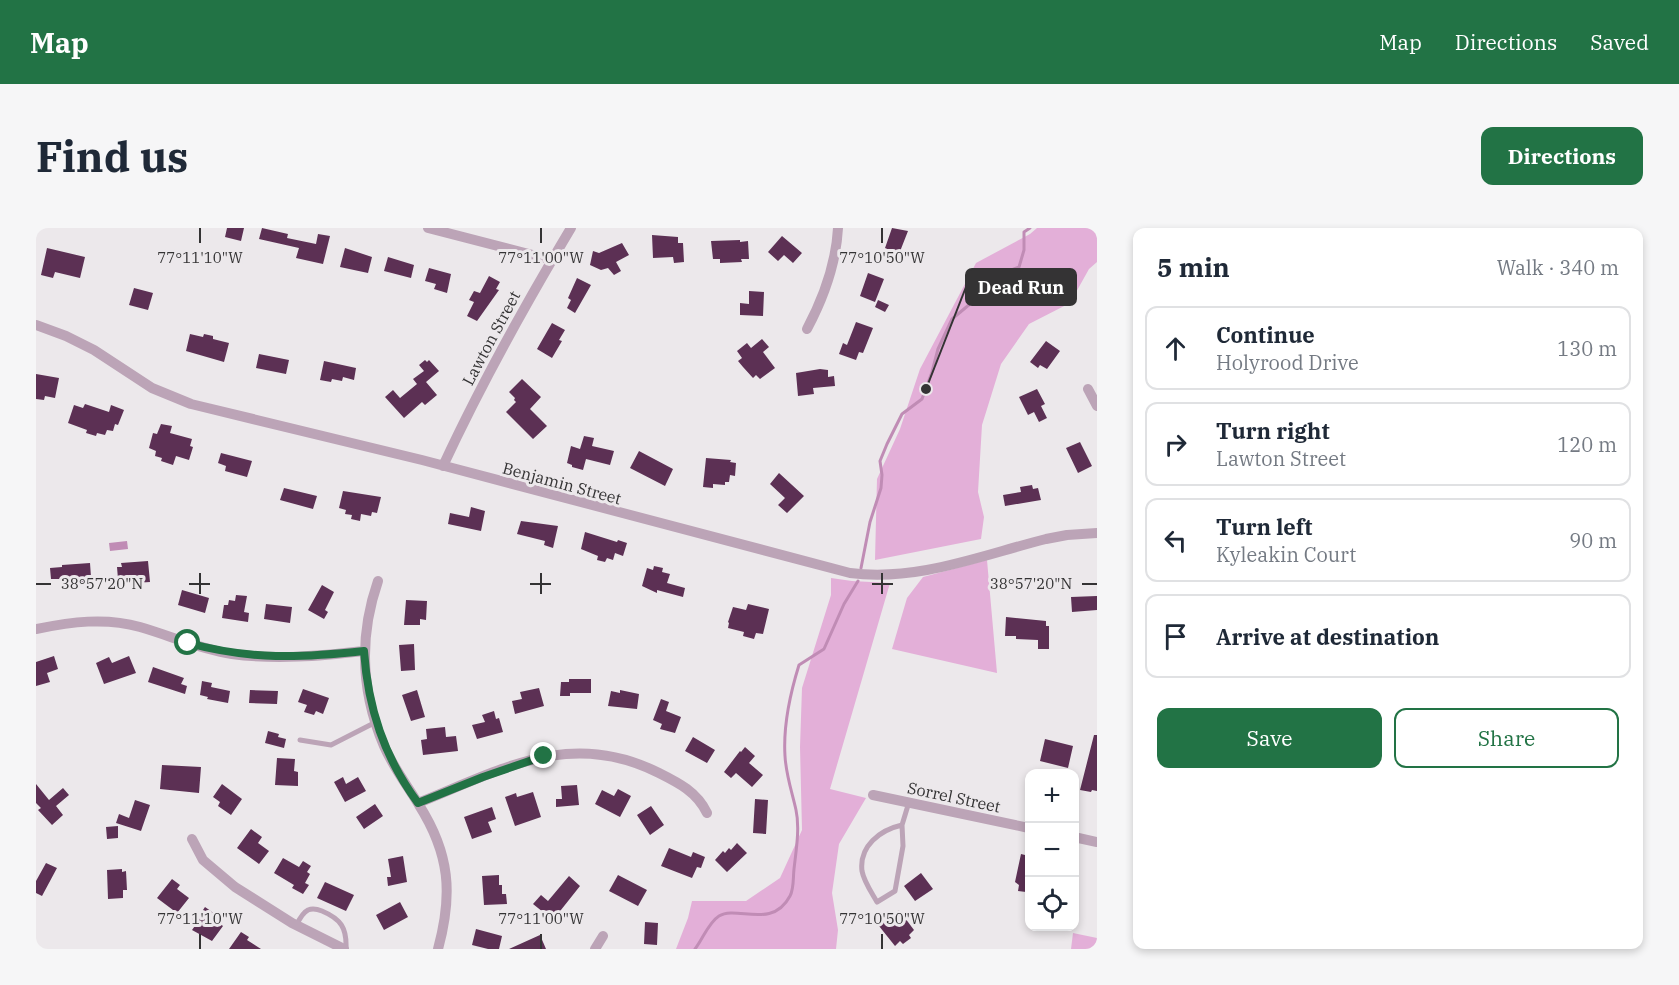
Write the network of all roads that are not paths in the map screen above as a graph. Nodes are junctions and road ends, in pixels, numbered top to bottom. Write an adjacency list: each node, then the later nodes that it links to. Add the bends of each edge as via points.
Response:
1 (428, 228): 4 (street)
2 (571, 228): 4 (street, Lawton Street)
3 (838, 228): 6 (street, via 833,265)
4 (552, 260): 9 (street, Lawton Street)
5 (36, 325): 9 (street, Benjamin Street, via 85,345 152,388 183,401)
6 (807, 329)
7 (1088, 389): 8 (street)
8 (1097, 406)
9 (443, 466): 10 (street, Benjamin Street, via 870,576 909,574 1046,539)
10 (1097, 533)
11 (378, 581): 13 (street, via 367,617)
12 (36, 629): 13 (street, via 81,621 120,623 216,651 262,657)
13 (364, 651): 14 (street)
14 (376, 722): 15 (lane, via 331,745); 18 (street, via 384,746)
15 (300, 740)
16 (873, 795): 17 (street, Sorrel Street)
17 (909, 802): 20 (lane); 21 (street, Sorrel Street)
18 (418, 803): 19 (street, via 537,759 581,752 636,761 686,788); 28 (street, via 433,828 445,864 447,902)
19 (707, 813)
20 (902, 825): 20 (lane, via 880,833 863,853 862,872 877,902 895,891 903,846)
21 (1025, 827)
22 (1079, 838): 24 (street)
23 (192, 839): 25 (street, via 208,866)
24 (1097, 842)
25 (296, 926): 27 (street); 27 (lane, via 309,909 335,916 347,938)
26 (603, 936): 29 (street)
27 (345, 949)
28 (438, 949)
29 (595, 949)

